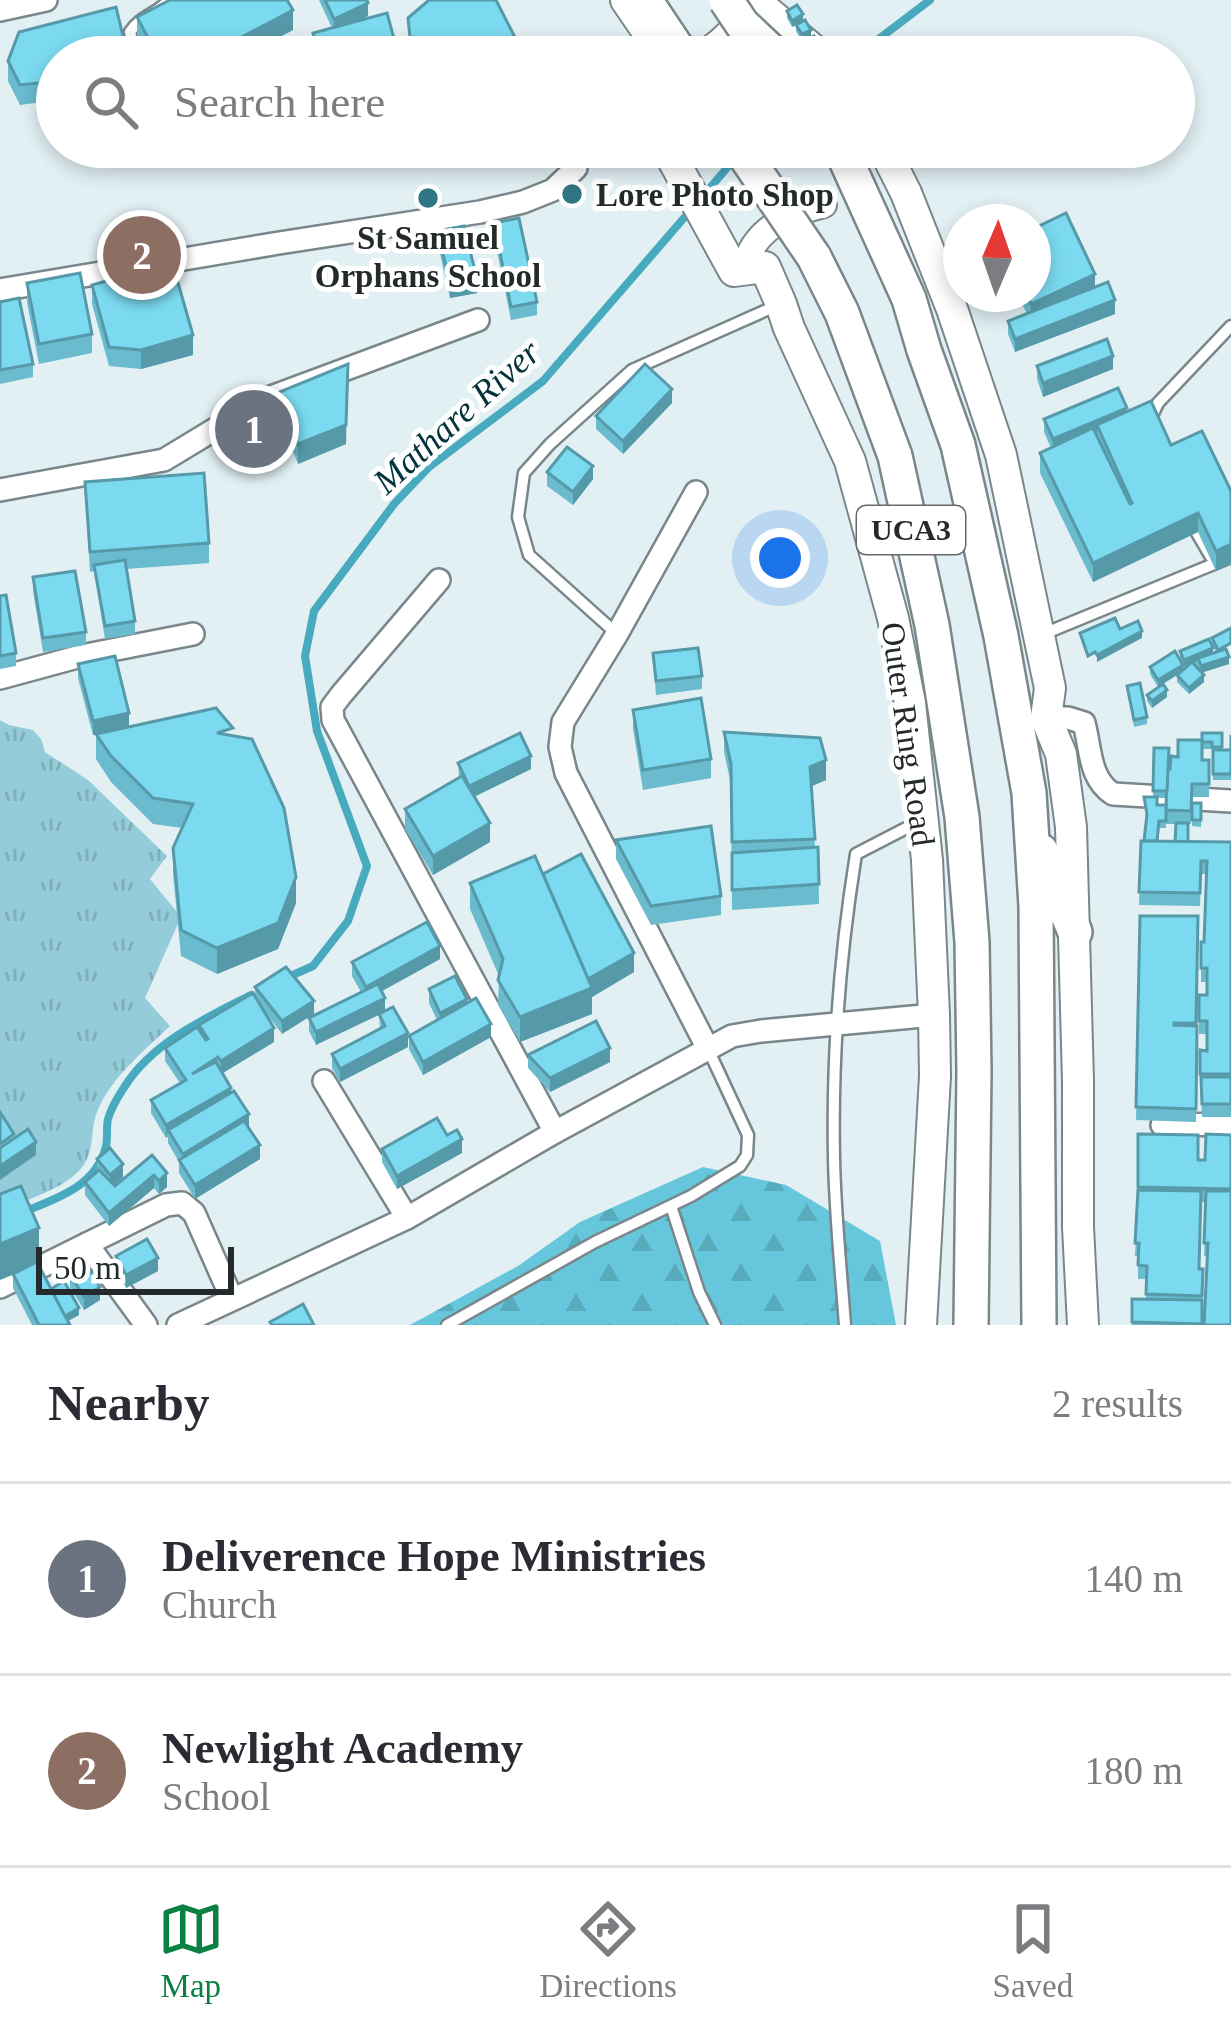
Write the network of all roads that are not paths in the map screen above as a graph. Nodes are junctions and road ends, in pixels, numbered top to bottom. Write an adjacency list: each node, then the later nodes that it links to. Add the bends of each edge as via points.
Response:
1 (46, 0): 7 (street)
2 (169, 0): 8 (lane, via 137,21)
3 (626, 0): 9 (main road)
4 (644, 0): 10 (main road)
5 (725, 0): 12 (main road, bridge)
6 (757, 3): 11 (street); 13 (main road)
7 (0, 10)
8 (131, 36)
9 (648, 36)
10 (654, 36)
11 (726, 36)
12 (755, 36)
13 (797, 36)
14 (576, 168): 21 (street, via 553,190 480,212)
15 (680, 168): 20 (main road, Outer Ring Road / UCA3)
16 (754, 168): 59 (main road, Outer Ring Road / UCA3, bridge, via 842,313 895,456 932,625 972,942)
17 (849, 168): 39 (main road, UCA3, via 909,299 958,445 1001,635)
18 (894, 168): 34 (main road, UCA3, via 1001,455)
19 (824, 206): 20 (street, via 783,219 750,248)
20 (749, 269): 22 (main road, Outer Ring Road / UCA3)
21 (0, 290)
22 (782, 304): 33 (lane, via 632,370 524,472 518,517 530,555); 38 (main road, Outer Ring Road / UCA3, via 850,461 893,618)
23 (478, 320): 26 (street, via 263,400 164,460)
24 (1231, 326): 25 (lane, via 1158,403)
25 (1149, 435)
26 (0, 490)
27 (696, 492): 33 (street)
28 (1182, 507): 30 (lane)
29 (1231, 557): 30 (lane)
30 (1215, 564): 34 (lane)
31 (439, 580): 47 (street, via 340,695 333,720)
32 (193, 634): 35 (street)
33 (617, 634): 43 (street, via 562,722 560,747 566,773)
34 (1041, 635): 36 (main road, UCA3)
35 (0, 678)
36 (1046, 718): 37 (street, via 1084,723 1095,776 1113,794); 40 (main road, UCA3, via 1071,827)
37 (1231, 801)
38 (921, 820): 41 (main road, Outer Ring Road / UCA3); 42 (lane, via 856,854)
39 (1033, 833): 40 (main road); 60 (main road, UCA3)
40 (1075, 932): 61 (main road, UCA3)
41 (934, 1016): 42 (street); 58 (main road, Outer Ring Road / UCA3)
42 (838, 1024): 43 (street, via 732,1036); 57 (lane, via 834,1158)
43 (708, 1049): 47 (street); 48 (lane, via 748,1136 747,1155)
44 (324, 1082): 49 (street)
45 (1231, 1124): 46 (street)
46 (1162, 1125)
47 (555, 1132): 49 (street)
48 (671, 1206): 55 (lane); 56 (lane)
49 (407, 1218): 52 (street)
50 (87, 1244): 51 (street); 52 (street, via 182,1204 194,1213); 53 (street)
51 (0, 1287)
52 (232, 1299): 54 (street)
53 (146, 1325)
54 (178, 1325)
55 (447, 1325)
56 (715, 1325)
57 (845, 1325)
58 (921, 1325)
59 (970, 1325)
60 (1039, 1325)
61 (1083, 1325)

